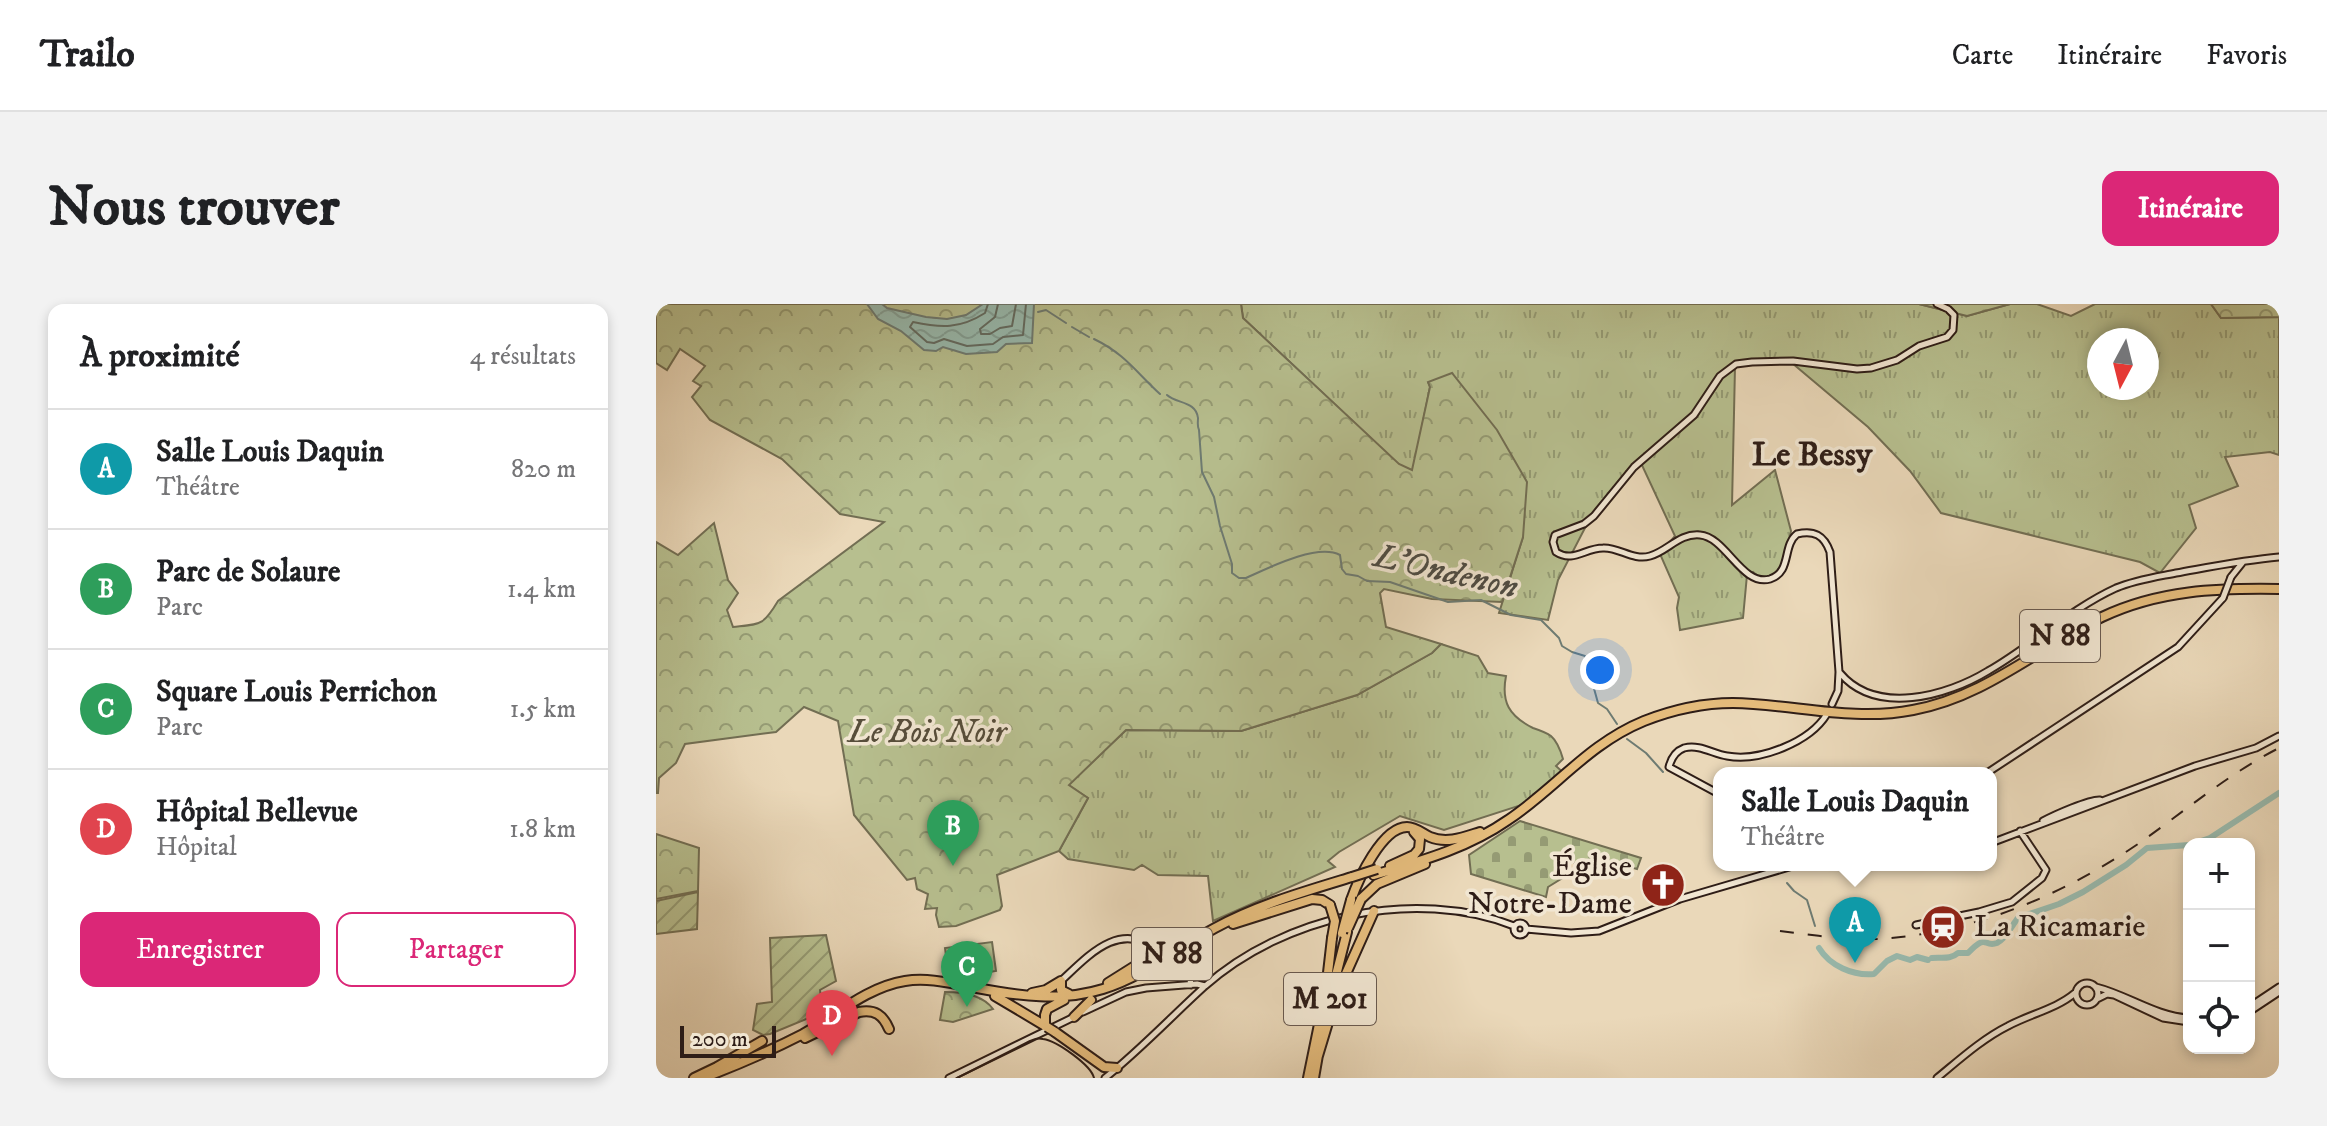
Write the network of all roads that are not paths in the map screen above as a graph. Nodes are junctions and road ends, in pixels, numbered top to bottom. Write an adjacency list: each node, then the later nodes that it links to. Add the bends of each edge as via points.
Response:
1 (1937, 304): 7 (street, via 1954,315 1947,337 1884,365 1857,369 1793,361 1730,367 1694,415 1634,467 1594,516 1555,535 1553,542 1565,557 1602,548 1646,557 1685,536 1700,535 1764,579 1777,575 1786,564 1791,539 1812,532 1830,552)
2 (2279, 557): 3 (street)
3 (2243, 561): 4 (street); 5 (street)
4 (2222, 565): 5 (street); 8 (street, via 2118,587 1987,672 1952,688 1898,698)
5 (2231, 576): 13 (street, bridge, via 2223,598 2178,647)
6 (2279, 587): 14 (highway, N 88, via 2205,589 2143,601 2102,617 1990,683 1919,709 1865,714 1732,703 1673,709 1624,726)
7 (1839, 672): 8 (street); 9 (street)
8 (1854, 686): 9 (street)
9 (1838, 691): 10 (street)
10 (1832, 704)
11 (1827, 714): 15 (street, via 1817,728 1788,745 1755,756 1686,748 1673,757 1669,767)
12 (2279, 736): 16 (street)
13 (1996, 767)
14 (1566, 768): 17 (highway, N 88); 19 (highway, N 88, via 1509,820)
15 (1713, 791)
16 (2020, 831): 18 (street); 27 (street, via 2046,870 2042,878 2012,902)
17 (1480, 832): 20 (highway, N 88); 24 (highway, via 1454,840 1407,827 1393,833 1361,876)
18 (1997, 841)
19 (1458, 847): 22 (highway, N 88); 24 (highway)
20 (1389, 866): 22 (highway, N 88); 24 (highway, via 1419,849 1415,833 1404,830 1387,844 1371,864)
21 (1771, 871): 25 (street, via 1599,931 1526,929 1518,935 1514,926 1488,916 1437,908)
22 (1376, 872): 23 (highway, N 88, bridge)
23 (1350, 880): 26 (highway, N 88); 29 (highway, N 88, via 1243,914)
24 (1356, 899): 28 (highway, bridge)
25 (1374, 911): 33 (street, via 1274,941); 54 (highway, via 1336,996)
26 (1233, 924): 41 (highway, N 88, via 1132,982); 46 (highway, bridge, via 1312,899 1330,905 1335,921)
27 (1916, 925)
28 (1346, 931): 46 (highway, M 201); 54 (highway, M 201)
29 (1186, 945): 31 (highway); 38 (highway, N 88, via 1144,973)
30 (1061, 981): 32 (street, bridge, via 1102,945 1133,940 1158,951); 37 (highway); 38 (highway, via 1061,990)
31 (1108, 983)
32 (1191, 985): 33 (street); 47 (street, via 1126,992)
33 (1207, 985): 55 (street)
34 (2096, 987): 36 (street, via 2083,983); 40 (street); 48 (street)
35 (2279, 990): 45 (street)
36 (2075, 993): 43 (street); 44 (street)
37 (1018, 995): 38 (highway, N 88); 57 (highway, N 88, via 924,980 889,985 763,1054)
38 (1074, 995)
39 (995, 996): 41 (highway, N 88); 50 (highway); 52 (highway, N 88, via 930,984 899,986)
40 (2097, 999): 43 (street, via 2088,1005); 49 (street, via 2107,994 2163,1018)
41 (1064, 1000): 50 (highway, via 1047,1009)
42 (1091, 1000): 47 (highway)
43 (2079, 1002): 44 (street)
44 (2057, 1005): 60 (street, via 1999,1030)
45 (2255, 1006)
46 (1322, 1010): 54 (highway, M 201)
47 (1074, 1017): 59 (street)
48 (2183, 1018)
49 (2183, 1020)
50 (1049, 1028): 55 (highway)
51 (889, 1029): 52 (highway, N 88, via 880,1014 866,1011)
52 (805, 1038): 58 (highway, N 88)
53 (762, 1041): 56 (highway)
54 (1313, 1070)
55 (1110, 1073)
56 (694, 1078)
57 (703, 1078)
58 (715, 1078)
59 (949, 1078)
60 (1937, 1078)

